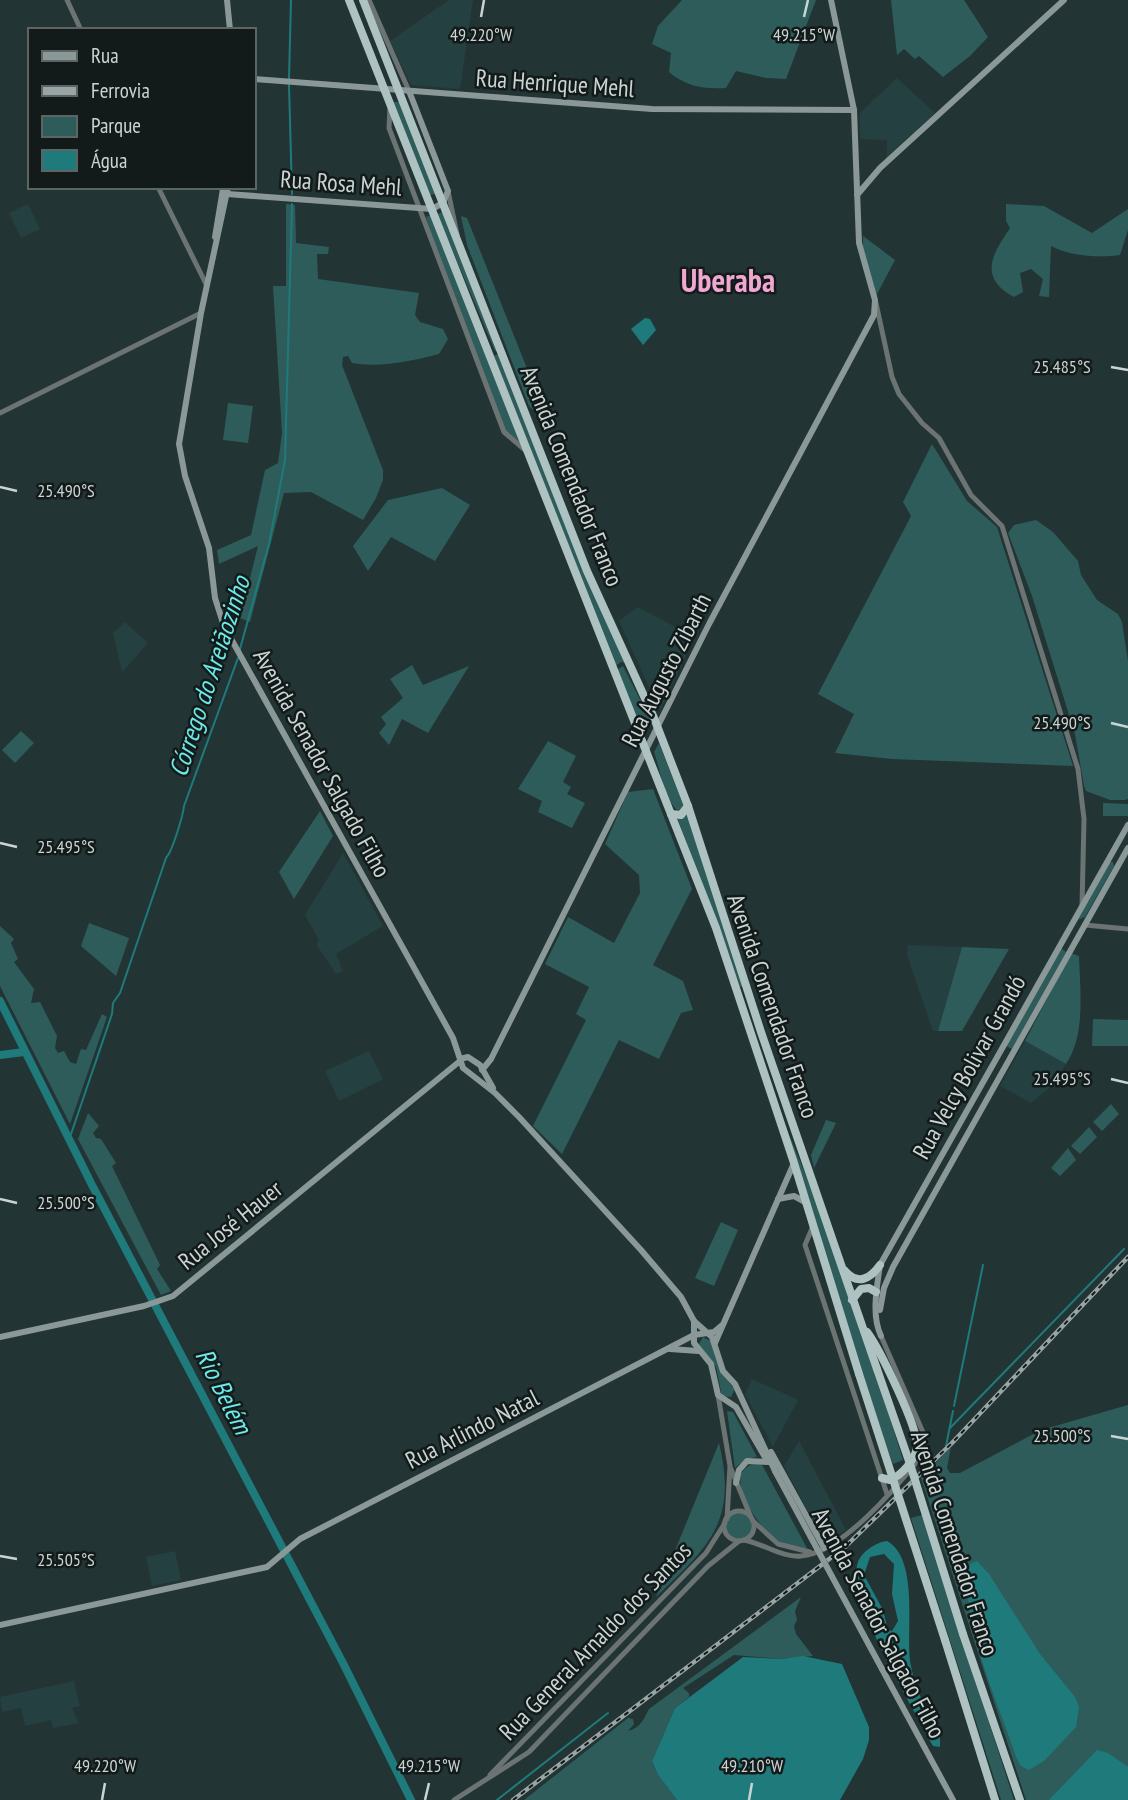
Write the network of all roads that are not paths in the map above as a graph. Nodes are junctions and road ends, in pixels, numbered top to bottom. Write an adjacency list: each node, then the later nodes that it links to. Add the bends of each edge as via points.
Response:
1 (67, 0): 8 (street)
2 (227, 0): 9 (main road)
3 (349, 0): 11 (highway, Avenida Comendador Franco)
4 (363, 0): 10 (highway, Avenida Comendador Franco)
5 (369, 0): 15 (street, Avenida Comendador Franco)
6 (831, 0): 17 (main road)
7 (1064, 0): 19 (main road)
8 (80, 28)
9 (230, 28)
10 (376, 34): 11 (highway, via 370,39); 14 (highway, Avenida Comendador Franco)
11 (363, 36): 13 (highway, Avenida Comendador Franco)
12 (256, 79): 13 (main road, Rua Henrique Mehl)
13 (384, 89): 14 (main road, Rua Henrique Mehl); 16 (highway, Avenida Comendador Franco)
14 (399, 90): 15 (main road, Rua Henrique Mehl); 24 (highway, Avenida Comendador Franco)
15 (409, 91): 17 (main road, Rua Henrique Mehl, via 652,108); 22 (main road, Avenida Comendador Franco)
16 (390, 104): 25 (street, Avenida Comendador Franco, via 389,128); 26 (highway, Avenida Comendador Franco)
17 (854, 110): 18 (main road)
18 (856, 182): 19 (main road); 23 (main road)
19 (869, 182): 23 (main road); 27 (main road)
20 (159, 189): 29 (street)
21 (225, 190): 25 (main road, Rua Rosa Mehl); 29 (main road, Avenida Senador Salgado Filho)
22 (447, 191): 24 (main road); 28 (street, Avenida Comendador Franco)
23 (857, 195): 27 (main road)
24 (443, 203): 26 (main road, Rua Rosa Mehl); 28 (highway, Avenida Comendador Franco)
25 (420, 209): 26 (main road, Rua Rosa Mehl); 35 (street, Avenida Comendador Franco, via 504,432)
26 (432, 209): 33 (highway, Avenida Comendador Franco)
27 (859, 214): 30 (main road, via 860,247)
28 (457, 237): 32 (highway, Avenida Comendador Franco)
29 (207, 286): 31 (main road, Avenida Senador Salgado Filho)
30 (875, 300): 38 (main road, Rua Augusto Zibarth, via 874,316); 46 (street, via 891,377 899,394 939,438 971,495 1002,526 1078,769 1084,819)
31 (201, 313): 34 (street); 51 (main road, Avenida Senador Salgado Filho, via 182,419 181,460 209,548 215,598 224,626)
32 (501, 349): 33 (highway, via 496,355); 36 (highway, Avenida Comendador Franco, via 587,571)
33 (488, 351): 35 (highway, Avenida Comendador Franco)
34 (0, 413)
35 (528, 452): 37 (highway, Avenida Comendador Franco)
36 (632, 670): 37 (highway, via 623,665); 38 (highway, Avenida Comendador Franco)
37 (616, 673): 39 (highway, Avenida Comendador Franco)
38 (658, 728): 39 (main road, Rua Augusto Zibarth); 40 (highway, Avenida Comendador Franco)
39 (647, 752): 41 (highway, Avenida Comendador Franco); 53 (main road, Rua Augusto Zibarth)
40 (688, 806): 41 (highway, via 681,815); 50 (highway, Avenida Comendador Franco)
41 (671, 814): 49 (highway, Avenida Comendador Franco)
42 (1128, 825): 44 (main road, Rua Velcy Bolivar Grandó)
43 (1128, 848): 45 (main road, Rua Velcy Bolivar Grandó)
44 (1109, 858): 45 (main road, via 1117,859); 46 (main road, Rua Velcy Bolivar Grandó)
45 (1117, 866): 47 (main road, Rua Velcy Bolivar Grandó)
46 (1082, 907): 60 (main road, Rua Velcy Bolivar Grandó)
47 (1085, 925): 48 (street); 61 (main road, Rua Velcy Bolivar Grandó)
48 (1128, 929)
49 (744, 1013): 50 (highway); 64 (highway, Avenida Comendador Franco)
50 (761, 1032): 70 (highway, Avenida Comendador Franco)
51 (453, 1038): 52 (main road, Avenida Senador Salgado Filho); 54 (main road, Avenida Senador Salgado Filho)
52 (474, 1059): 53 (main road); 54 (main road); 56 (main road, Avenida Senador Salgado Filho)
53 (491, 1059): 56 (main road, Rua Augusto Zibarth)
54 (460, 1060): 55 (main road, Avenida Senador Salgado Filho); 57 (main road, Rua José Hauer)
55 (466, 1071): 57 (main road); 58 (main road, Avenida Senador Salgado Filho)
56 (483, 1071): 58 (main road); 59 (main road, Avenida Senador Salgado Filho)
57 (449, 1072): 80 (main road, Rua José Hauer, via 178,1293 144,1306)
58 (474, 1077): 59 (main road, Avenida Senador Salgado Filho)
59 (495, 1093): 74 (main road, Avenida Senador Salgado Filho, via 658,1268)
60 (960, 1121): 61 (main road, via 963,1129); 62 (main road, Rua Velcy Bolivar Grandó)
61 (971, 1130): 63 (main road, Rua Velcy Bolivar Grandó)
62 (952, 1136): 63 (main road, via 961,1137); 68 (main road, Rua Velcy Bolivar Grandó)
63 (956, 1157): 71 (main road, Rua Velcy Bolivar Grandó)
64 (794, 1163): 65 (main road); 66 (highway, Avenida Comendador Franco)
65 (778, 1199): 66 (main road, via 793,1196); 75 (main road)
66 (808, 1205): 67 (highway, Avenida Comendador Franco)
67 (813, 1226): 92 (street, Avenida Comendador Franco, via 805,1245); 108 (highway, Avenida Comendador Franco, bridge)
68 (895, 1239): 69 (main road, Rua Velcy Bolivar Grandó); 71 (main road, via 885,1265)
69 (880, 1265): 70 (highway, via 861,1280); 72 (main road, Rua Velcy Bolivar Grandó)
70 (841, 1267): 73 (highway, Avenida Comendador Franco)
71 (894, 1267): 79 (main road, Rua Velcy Bolivar Grandó, via 880,1300)
72 (876, 1292): 73 (highway, via 861,1289); 79 (main road, Rua Velcy Bolivar Grandó)
73 (852, 1300): 76 (highway, Avenida Comendador Franco)
74 (694, 1321): 77 (main road, Avenida Senador Salgado Filho); 78 (main road)
75 (721, 1326): 77 (main road); 81 (main road)
76 (861, 1326): 92 (highway, via 879,1351 916,1436 914,1457 891,1480); 110 (highway, Avenida Comendador Franco, bridge, via 911,1464)
77 (708, 1334): 78 (main road); 81 (main road, Avenida Senador Salgado Filho)
78 (694, 1335): 82 (main road, Rua Arlindo Natal); 83 (main road)
79 (881, 1336): 94 (street, Rua Velcy Bolivar Grandó, via 925,1437 918,1460)
80 (0, 1337)
81 (715, 1343): 84 (main road, Avenida Senador Salgado Filho, via 723,1371)
82 (668, 1349): 83 (main road); 101 (main road, Rua Arlindo Natal, via 293,1544 258,1570)
83 (698, 1351): 85 (main road, via 711,1364)
84 (737, 1394): 86 (main road); 88 (main road, Avenida Senador Salgado Filho)
85 (718, 1395): 86 (main road, Avenida Senador Salgado Filho); 87 (street)
86 (727, 1402): 87 (street); 89 (main road, Avenida Senador Salgado Filho, via 736,1407)
87 (723, 1419): 90 (street)
88 (765, 1445): 91 (main road, Avenida Senador Salgado Filho); 99 (main road)
89 (769, 1463): 91 (main road, Avenida Senador Salgado Filho); 93 (main road, via 747,1461)
90 (730, 1466): 93 (street); 97 (street)
91 (775, 1471): 107 (main road, Avenida Senador Salgado Filho, bridge)
92 (883, 1481): 94 (street, Avenida Comendador Franco); 95 (street, Avenida Comendador Franco)
93 (736, 1483): 96 (street)
94 (892, 1488): 95 (street, Rua Velcy Bolivar Grandó)
95 (887, 1494): 99 (street, Rua Velcy Bolivar Grandó, via 846,1536)
96 (752, 1519): 97 (street, via 738,1512); 98 (street, via 753,1532); 100 (street, via 778,1544)
97 (726, 1521): 98 (street, via 728,1535); 102 (street, Rua General Arnaldo dos Santos, via 706,1553)
98 (741, 1541): 100 (street, Rua Velcy Bolivar Grandó, via 791,1555); 103 (street, Rua General Arnaldo dos Santos, via 708,1566)
99 (824, 1548): 100 (street, Rua Velcy Bolivar Grandó)
100 (813, 1552)
101 (0, 1625)
102 (631, 1631): 103 (street, via 638,1632); 104 (street, Rua General Arnaldo dos Santos)
103 (640, 1638): 105 (street, Rua General Arnaldo dos Santos)
104 (549, 1716): 105 (street, via 550,1723); 106 (street, Rua General Arnaldo dos Santos)
105 (556, 1723): 106 (street, Rua General Arnaldo dos Santos, via 520,1759)
106 (486, 1780): 109 (street, Rua General Arnaldo dos Santos)
107 (950, 1798)
108 (995, 1799)
109 (454, 1800)
110 (1020, 1800)

